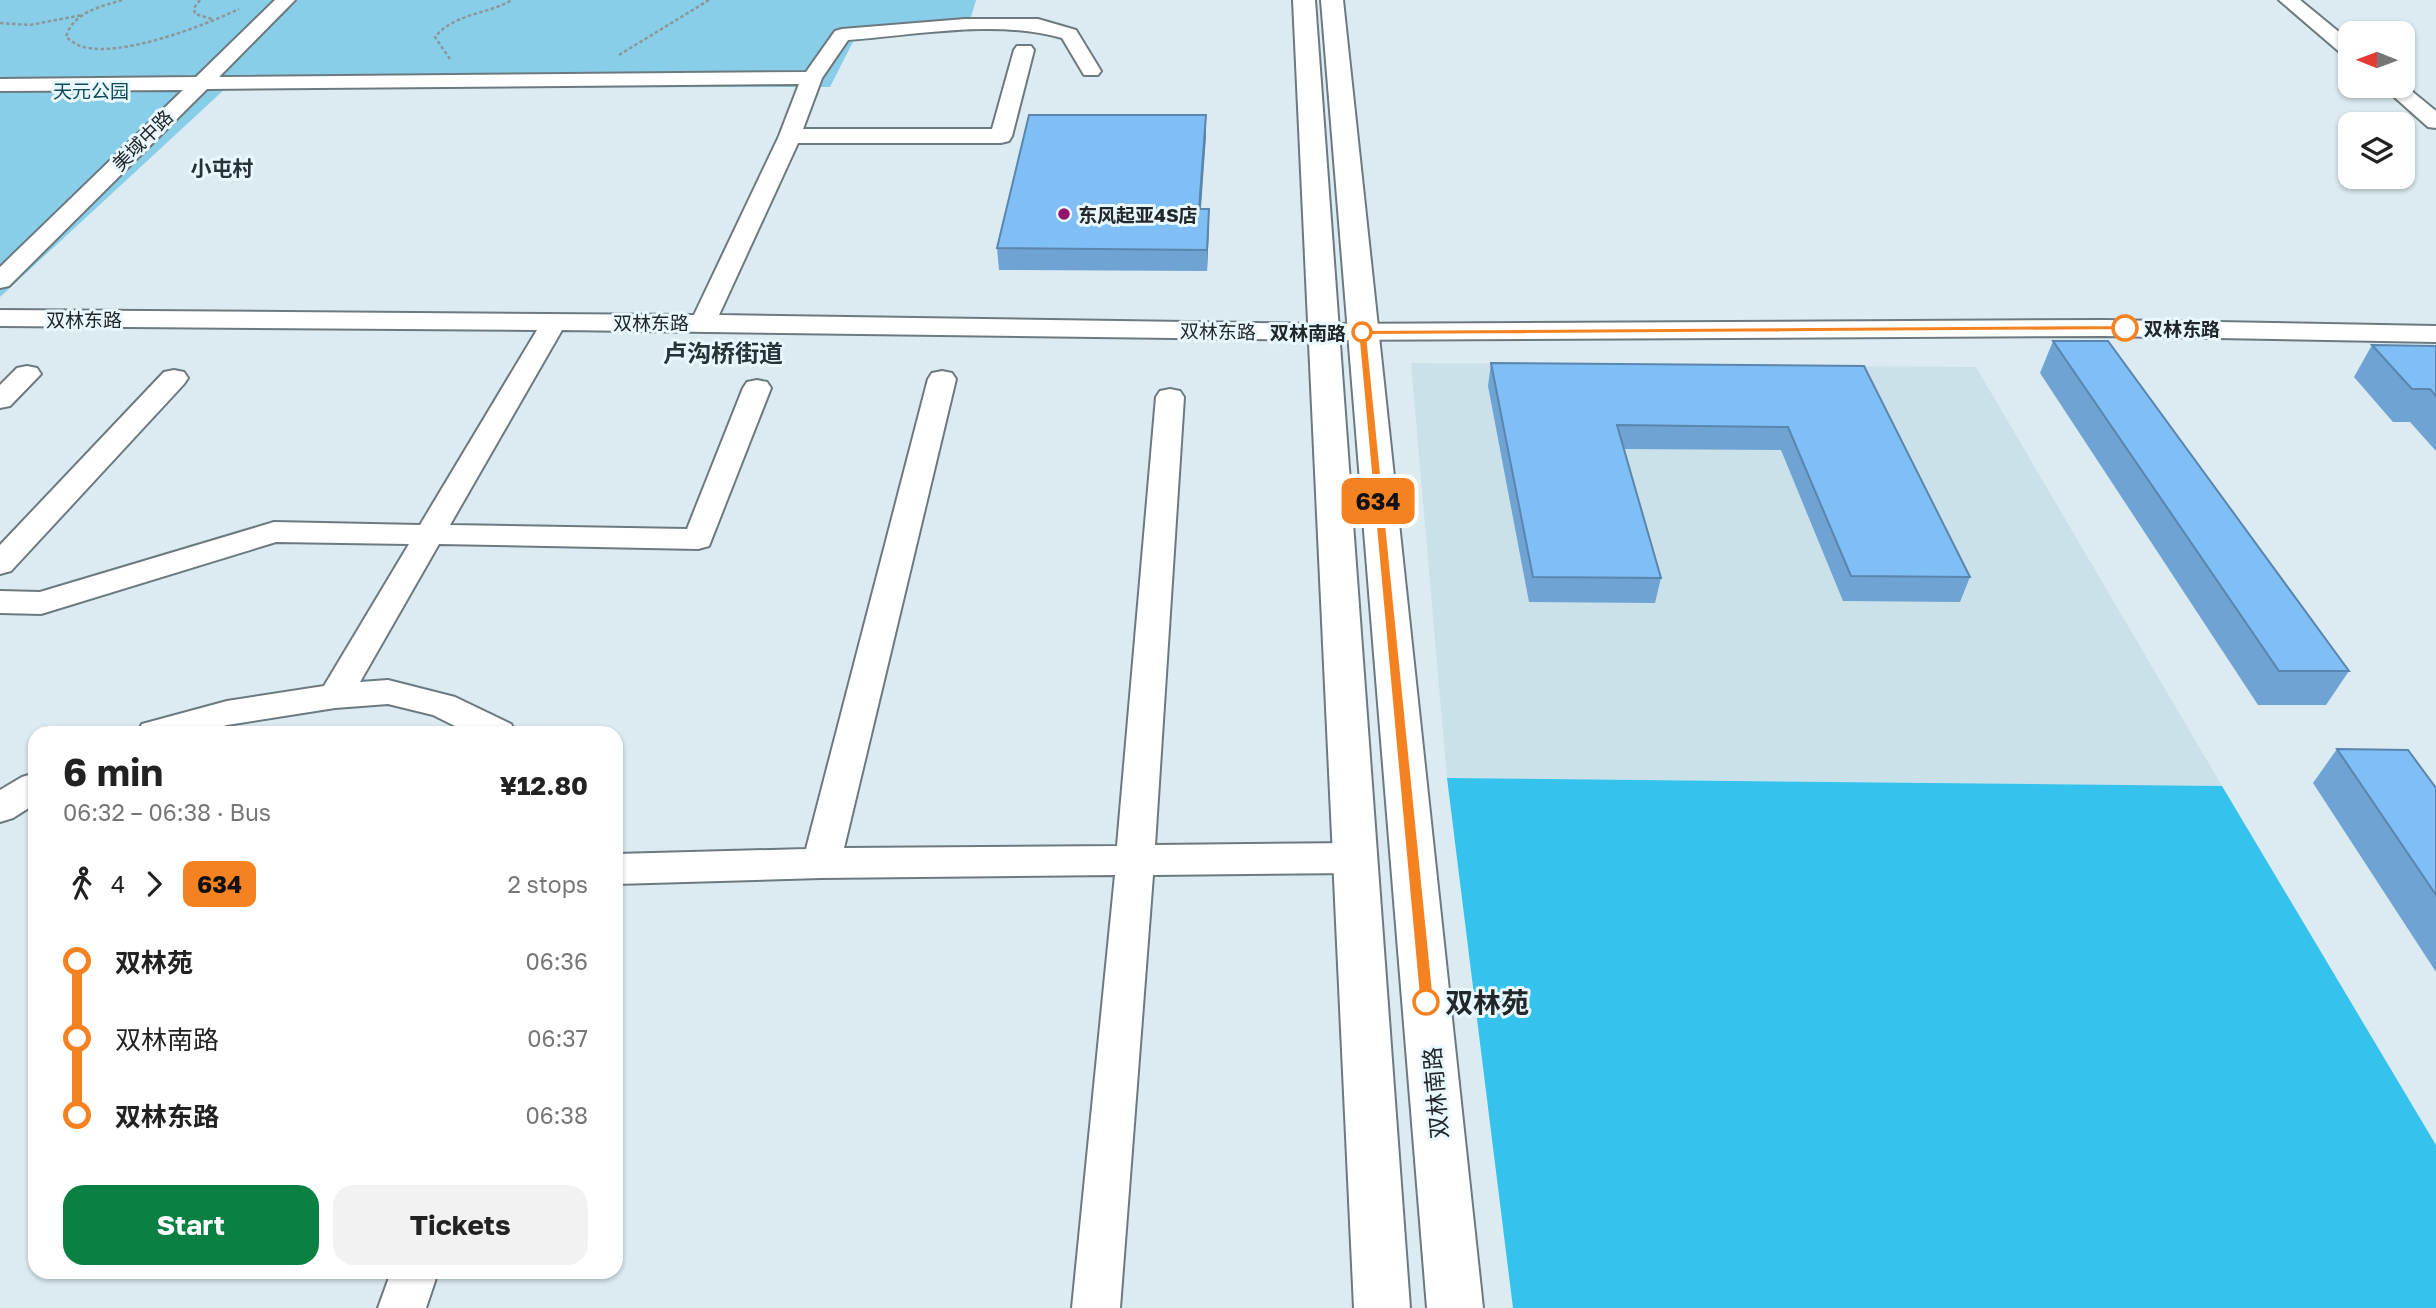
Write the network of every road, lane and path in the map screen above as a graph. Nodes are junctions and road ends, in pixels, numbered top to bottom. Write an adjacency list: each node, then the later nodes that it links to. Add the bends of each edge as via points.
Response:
1 (122, 0): 10 (path)
2 (200, 0): 11 (path, via 195,14)
3 (286, 0): 19 (street, 美域中路)
4 (512, 0): 18 (path, via 457,19 440,30 435,37 450,59)
5 (709, 0): 17 (path)
6 (1304, 0): 28 (street, 双林南路)
7 (1332, 0): 28 (street, 双林南路)
8 (2288, 0): 13 (street)
9 (244, 6): 11 (path)
10 (83, 15): 11 (path, via 67,32 70,43 110,48 156,39); 12 (path, via 30,25)
11 (215, 19)
12 (0, 23)
13 (2338, 41)
14 (1024, 50): 23 (street, via 1001,136)
15 (1091, 71): 16 (street, via 1062,30 1038,25 965,26 842,35)
16 (812, 78): 17 (street); 23 (street)
17 (576, 82): 18 (street)
18 (428, 83): 19 (street)
19 (198, 85): 20 (street); 24 (street, 美域中路)
20 (0, 86)
21 (2407, 98): 22 (street)
22 (2436, 122)
23 (790, 136): 27 (street)
24 (0, 281)
25 (0, 318): 26 (street, 双林东路)
26 (554, 322): 27 (street, 双林东路); 36 (street)
27 (702, 323): 28 (street, 双林东路)
28 (1342, 332): 29 (street, 双林东路, via 2105,328); 44 (street, 双林南路); 52 (street, 双林南路)
29 (2436, 334)
30 (27, 374): 35 (street)
31 (174, 378): 37 (street)
32 (942, 379): 46 (street)
33 (757, 388): 36 (street, via 698,539)
34 (1170, 397): 45 (street)
35 (0, 400)
36 (432, 536): 38 (street, via 274,531 41,603); 39 (street)
37 (0, 564)
38 (0, 602)
39 (335, 696): 40 (street, via 228,713); 41 (street, via 388,692 443,706)
40 (180, 726)
41 (484, 726)
42 (28, 790): 43 (street)
43 (0, 808)
44 (1356, 858): 45 (street); 51 (street, 双林南路)
45 (1135, 859): 46 (street); 50 (street)
46 (821, 863): 47 (street)
47 (623, 869)
48 (412, 1279): 49 (street)
49 (402, 1308)
50 (1096, 1308)
51 (1381, 1308)
52 (1455, 1308)

